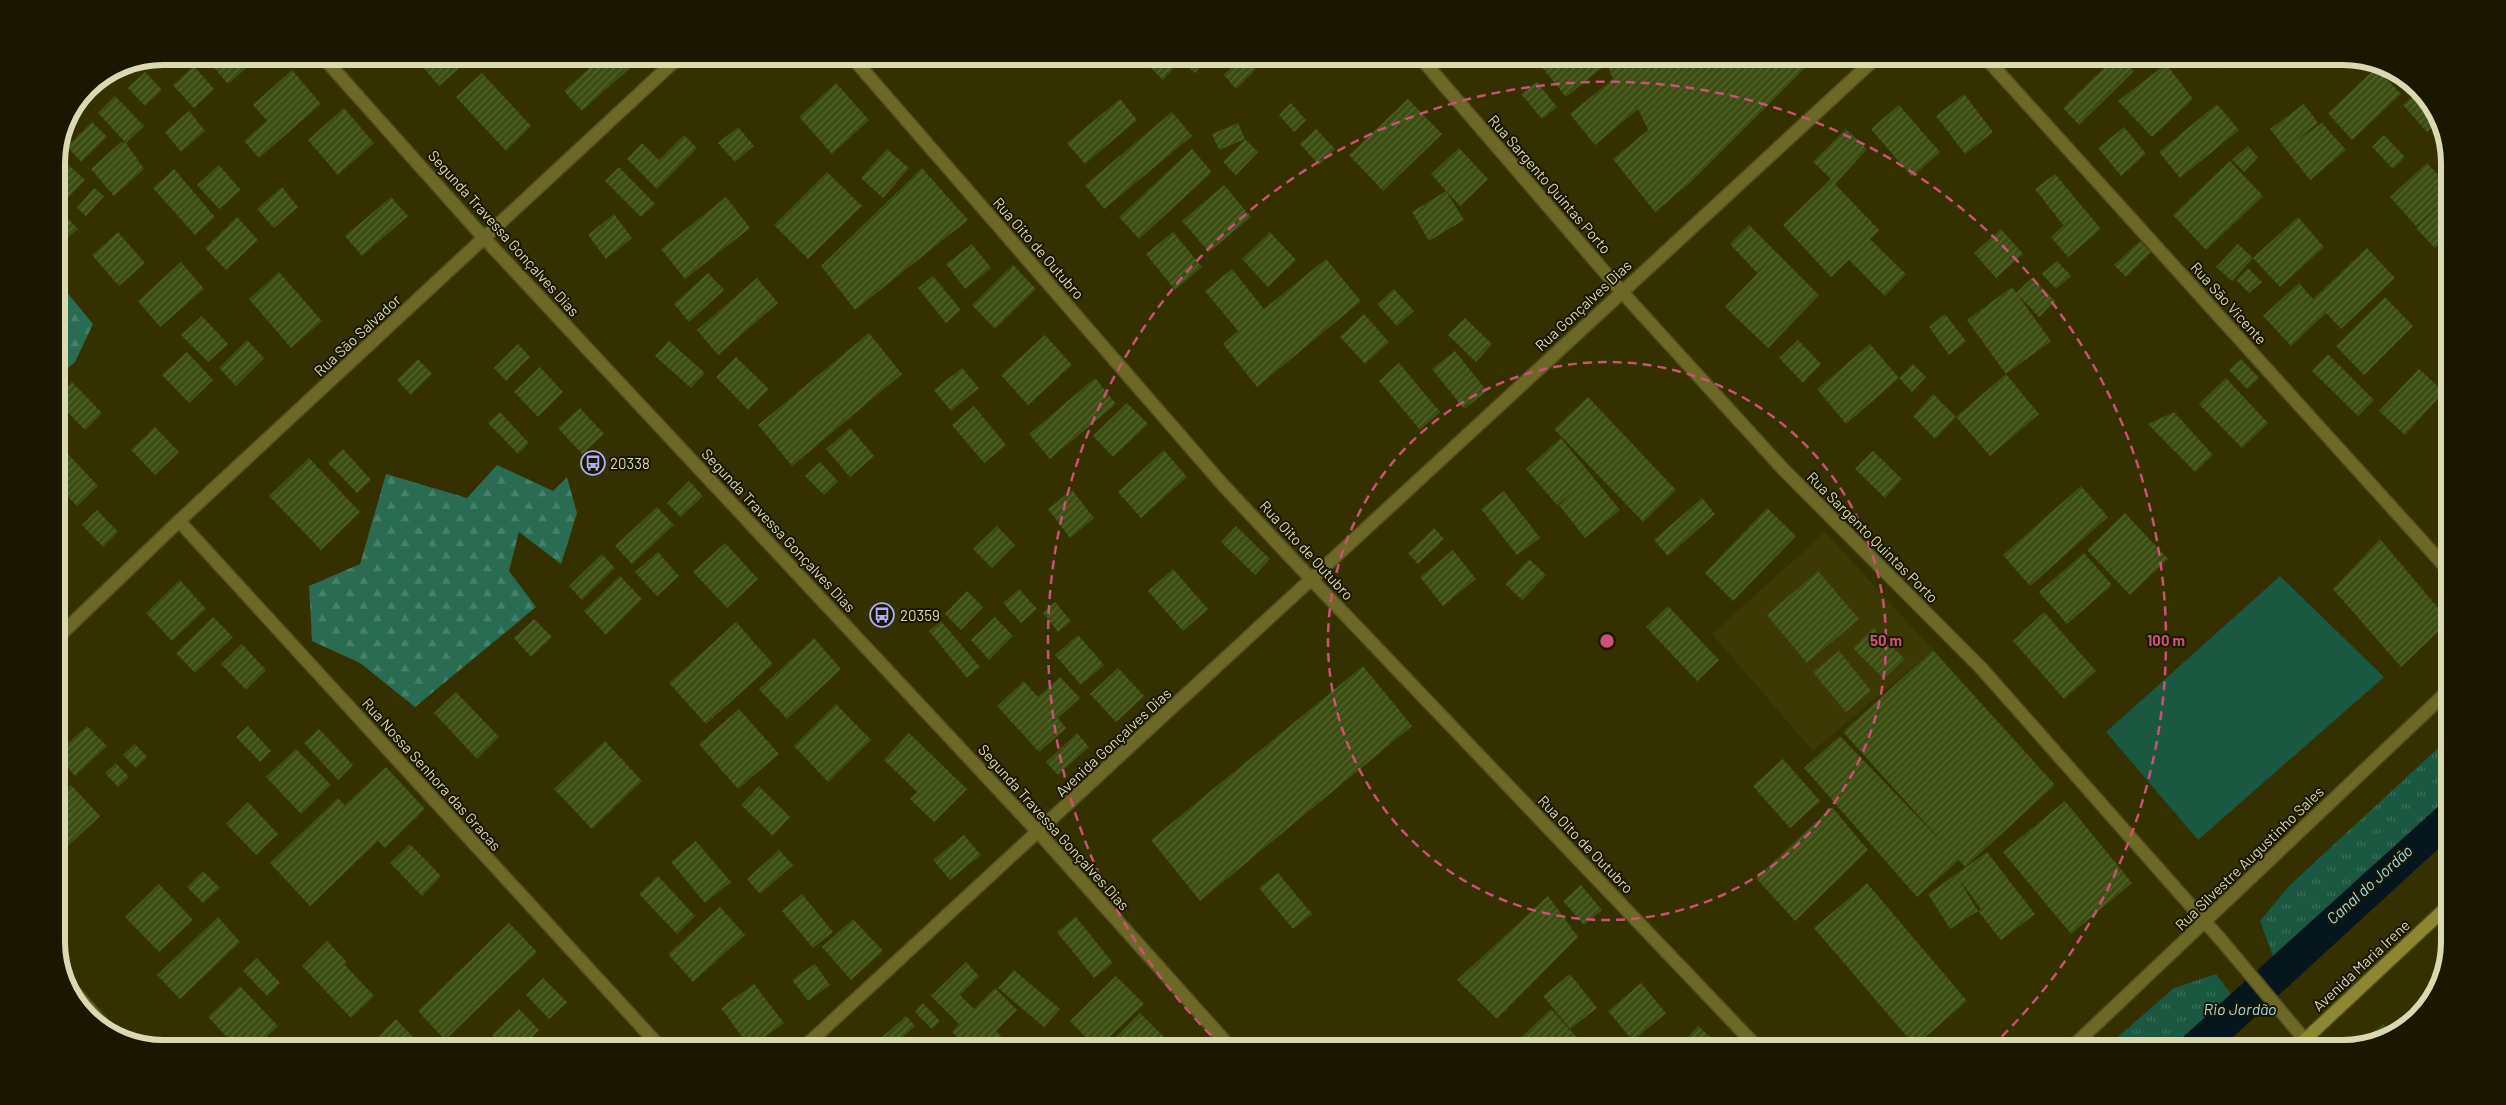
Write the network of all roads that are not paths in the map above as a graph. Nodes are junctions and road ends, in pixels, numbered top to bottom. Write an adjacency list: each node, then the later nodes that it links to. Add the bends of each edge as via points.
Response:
1 (330, 65): 7 (street, Segunda Travessa Gonçalves Dias)
2 (670, 65): 7 (street, Rua São Salvador)
3 (859, 65): 11 (street, Rua Oito de Outubro, via 1223,484)
4 (1427, 65): 8 (street, Rua Sargento Quintas Porto)
5 (1868, 65): 8 (street, Rua Gonçalves Dias)
6 (1992, 65): 10 (street, Rua São Vicente)
7 (485, 239): 9 (street, Rua São Salvador); 14 (street, Segunda Travessa Gonçalves Dias)
8 (1621, 291): 11 (street, Rua Gonçalves Dias); 16 (street, Rua Sargento Quintas Porto, via 1783,469 1982,669)
9 (179, 521): 12 (street, Rua São Salvador); 17 (street, Rua Nossa Senhora das Gracas)
10 (2441, 562)
11 (1312, 580): 14 (street, Avenida Gonçalves Dias); 20 (street, Rua Oito de Outubro)
12 (65, 630)
13 (2441, 698): 16 (street, Rua Silvestre Augustinho Sales)
14 (1039, 833): 18 (street, Avenida Gonçalves Dias); 19 (street, Segunda Travessa Gonçalves Dias)
15 (2441, 912): 22 (main road, Avenida Maria Irene)
16 (2204, 923): 21 (street, Rua Silvestre Augustinho Sales); 22 (street, Rua Sargento Quintas Porto)
17 (654, 1040)
18 (812, 1040)
19 (1224, 1040)
20 (1750, 1040)
21 (2080, 1040)
22 (2304, 1040)

